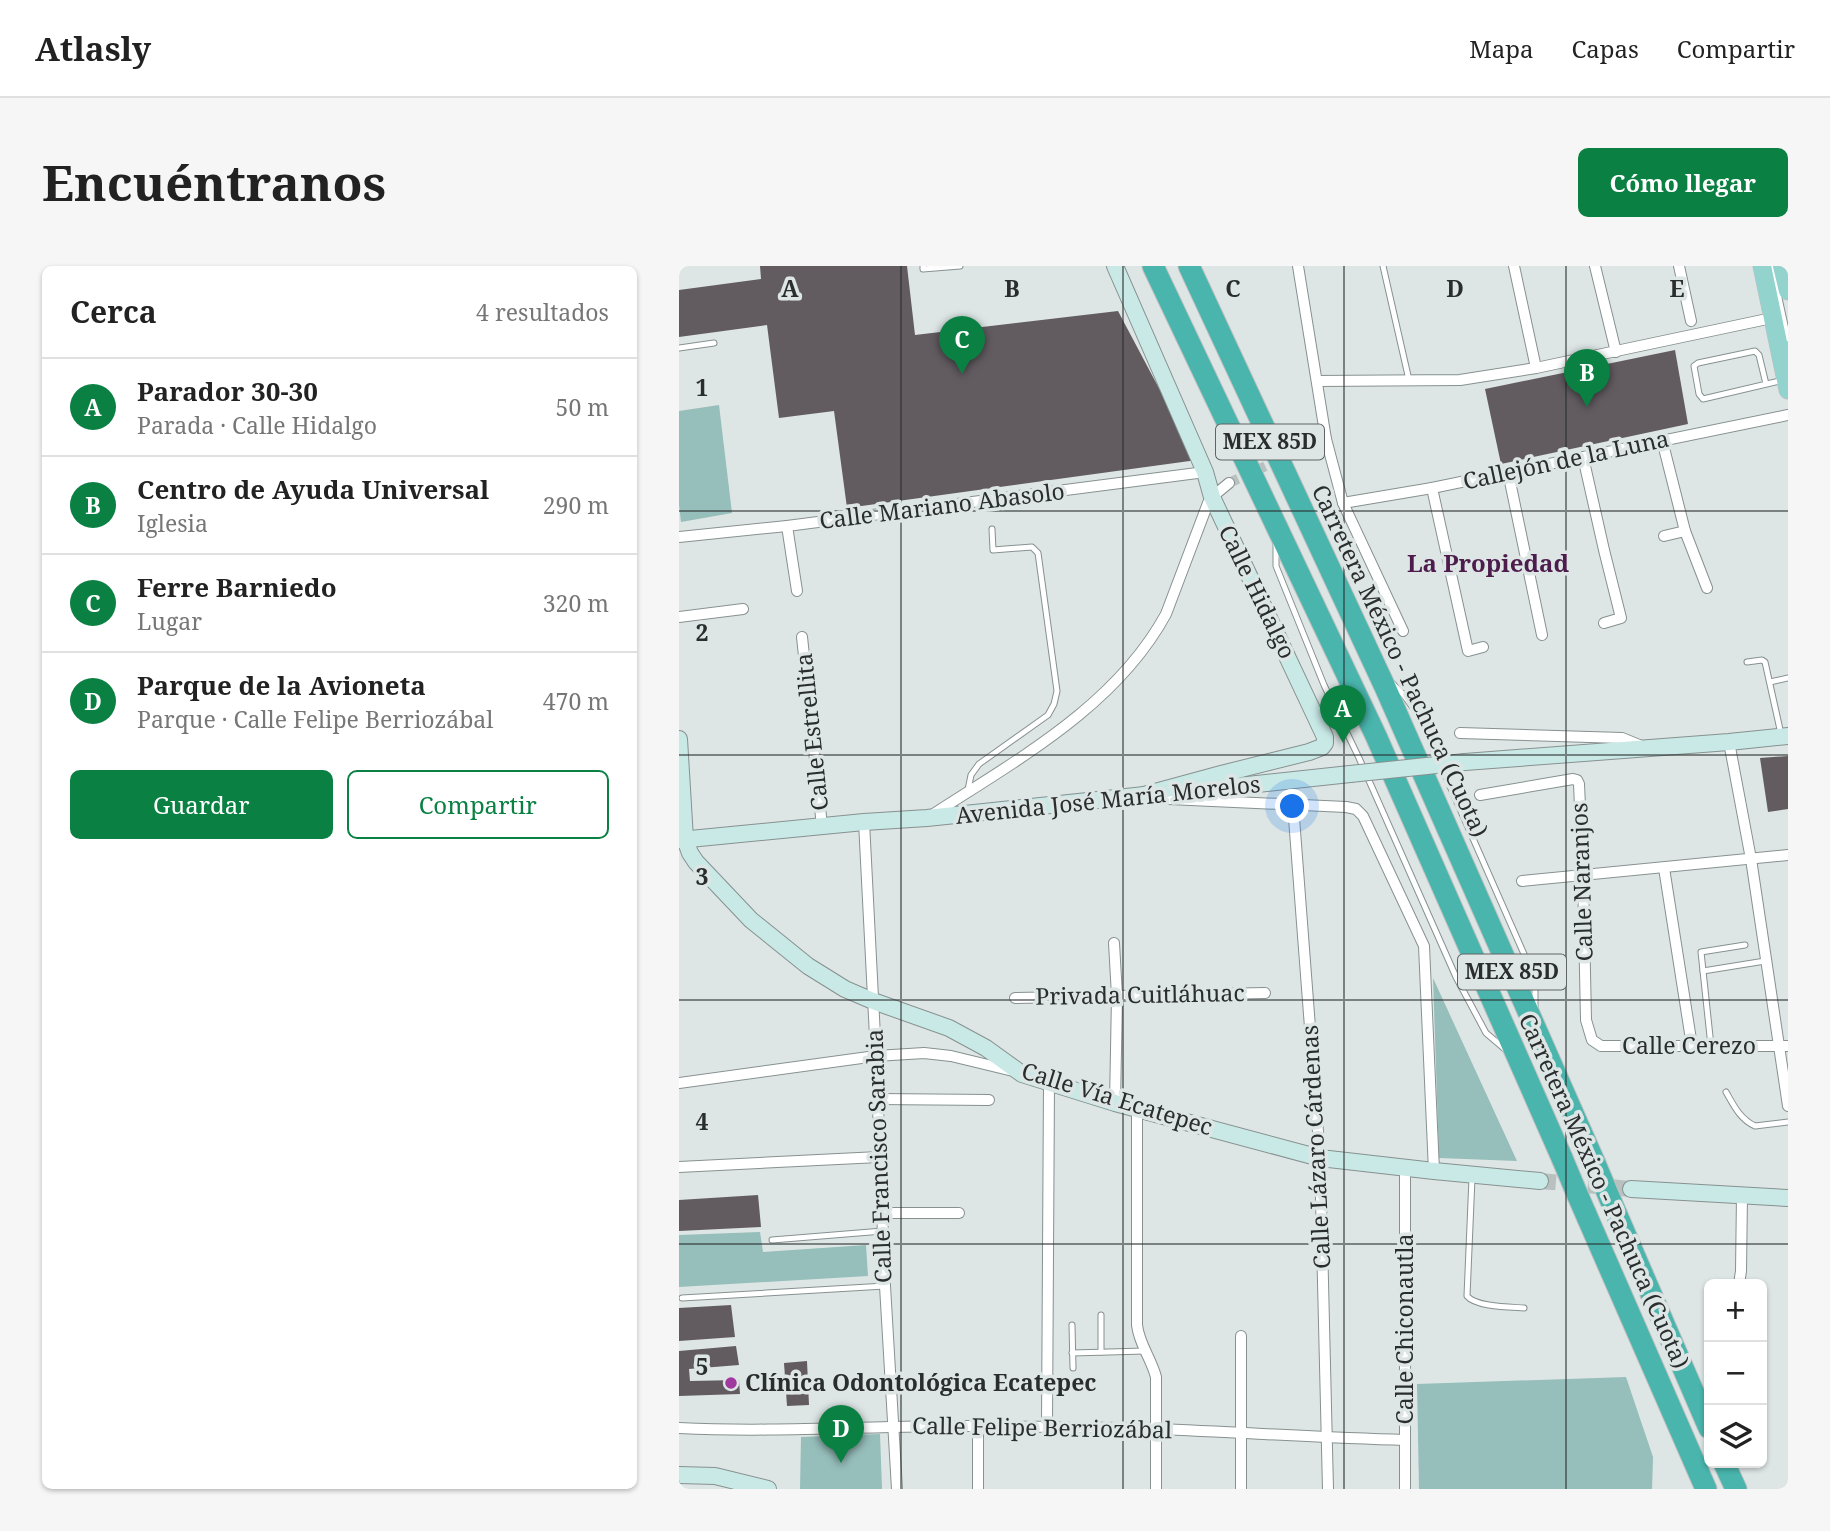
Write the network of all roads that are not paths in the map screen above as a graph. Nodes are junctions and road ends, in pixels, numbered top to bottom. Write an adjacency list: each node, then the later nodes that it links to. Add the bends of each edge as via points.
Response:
1 (923, 266): 2 (lane)
2 (960, 266)
3 (1115, 266): 31 (main road, Calle Hidalgo)
4 (1153, 266): 139 (highway, Carretera México - Pachuca (Cuota) / MEX 85D, bridge, via 1376,736)
5 (1189, 266): 121 (highway, Carretera México - Pachuca (Cuota) / MEX 85D, bridge, via 1378,672)
6 (1298, 266): 23 (street)
7 (1383, 266): 22 (lane)
8 (1514, 266): 21 (street)
9 (1595, 266): 20 (street)
10 (1679, 266): 16 (street)
11 (1762, 266): 15 (main road)
12 (1772, 266): 17 (lane)
13 (1783, 266): 14 (main road)
14 (1788, 291)
15 (1772, 318): 20 (street); 25 (main road)
16 (1691, 321)
17 (1788, 339)
18 (714, 343): 19 (lane)
19 (679, 348)
20 (1616, 352): 21 (street)
21 (1535, 368): 22 (street, via 1460,380)
22 (1409, 380): 23 (street)
23 (1317, 381): 27 (street)
24 (1766, 384): 24 (lane, via 1757,352 1694,366 1703,399); 25 (lane)
25 (1787, 385)
26 (1788, 415): 28 (street, Callejón de la Luna)
27 (1326, 439): 29 (street); 36 (street)
28 (1662, 440): 30 (street, Callejón de la Luna); 39 (street)
29 (1307, 447)
30 (1583, 457): 32 (street, Callejón de la Luna); 46 (street, via 1621,618)
31 (1205, 472): 35 (main road, Calle Hidalgo); 37 (street, Calle Mariano Abasolo)
32 (1508, 472): 34 (street, Callejón de la Luna); 48 (street)
33 (1229, 483): 35 (street)
34 (1432, 488): 36 (street, Callejón de la Luna); 50 (street, via 1468,651)
35 (1212, 497): 60 (street, via 1166,614 1125,672 1069,724); 62 (main road, Calle Hidalgo, via 1324,732 1325,743 1309,752)
36 (1343, 503): 47 (street)
37 (787, 526): 41 (street, Calle Mariano Abasolo); 43 (street)
38 (992, 529): 60 (lane, via 993,550 1032,547 1038,553 1057,691 1048,715 979,764)
39 (1685, 531): 40 (street); 42 (street)
40 (1664, 536)
41 (679, 537)
42 (1707, 588)
43 (797, 592)
44 (743, 609): 45 (street)
45 (679, 617)
46 (1604, 623)
47 (1403, 631)
48 (1542, 635)
49 (801, 637): 66 (street, Calle Estrellita)
50 (1483, 647)
51 (1747, 662): 53 (lane, via 1764,660)
52 (1788, 678): 53 (lane)
53 (1770, 682): 55 (lane)
54 (1788, 719): 55 (lane)
55 (1783, 731): 58 (main road, Avenida José María Morelos)
56 (1460, 733): 59 (street, via 1622,738)
57 (679, 739): 67 (main road)
58 (1729, 743): 59 (main road, Avenida José María Morelos); 69 (street)
59 (1645, 748): 62 (main road, Avenida José María Morelos, bridge)
60 (967, 792): 64 (street)
61 (1480, 794): 71 (street, Calle Naranjos, via 1577,780)
62 (1137, 796): 63 (street); 64 (main road, Avenida José María Morelos)
63 (1293, 805): 97 (street, Calle Lázaro Cárdenas); 100 (street, via 1346,807 1363,816 1424,946)
64 (927, 818): 65 (main road, Avenida José María Morelos)
65 (865, 822): 66 (main road, Avenida José María Morelos); 80 (street, Calle Francisco Sarabia)
66 (822, 826): 67 (main road, Avenida José María Morelos)
67 (682, 840): 80 (main road, Calle Vía Ecatepec, via 696,862 751,920 809,966)
68 (1788, 855): 69 (street)
69 (1751, 859): 70 (street); 75 (street)
70 (1664, 868): 71 (street); 82 (street)
71 (1583, 875): 72 (street); 81 (street, Calle Naranjos, via 1586,1020)
72 (1523, 881)
73 (1114, 943): 78 (street)
74 (1745, 946): 76 (lane, via 1701,952)
75 (1766, 961): 76 (lane); 84 (street)
76 (1703, 971): 83 (lane)
77 (1265, 993): 78 (street, Privada Cuitláhuac)
78 (1117, 996): 79 (street, Privada Cuitláhuac); 92 (street)
79 (1015, 998)
80 (873, 1001): 85 (street, Calle Francisco Sarabia); 86 (main road, Calle Vía Ecatepec, via 949,1028)
81 (1592, 1040): 82 (street, Calle Cerezo, via 1601,1046)
82 (1692, 1046): 83 (street, Calle Cerezo)
83 (1711, 1046): 84 (street, Calle Cerezo)
84 (1783, 1046): 93 (street)
85 (876, 1056): 86 (street, via 924,1052); 87 (street); 90 (street, Calle Francisco Sarabia)
86 (1022, 1074): 88 (main road, Calle Vía Ecatepec)
87 (679, 1083)
88 (1049, 1083): 92 (main road, Calle Vía Ecatepec); 124 (street)
89 (1726, 1092): 95 (lane, via 1751,1125)
90 (878, 1099): 91 (street); 96 (street, Calle Francisco Sarabia)
91 (989, 1100)
92 (1115, 1103): 94 (main road, Calle Vía Ecatepec)
93 (1788, 1106)
94 (1137, 1109): 97 (main road, Calle Vía Ecatepec); 117 (street, via 1137,1325)
95 (1788, 1122)
96 (879, 1157): 98 (street); 106 (street, Calle Francisco Sarabia)
97 (1320, 1158): 99 (main road, Calle Vía Ecatepec); 128 (street, Calle Lázaro Cárdenas)
98 (679, 1167)
99 (1405, 1168): 100 (main road, Calle Vía Ecatepec); 129 (street, Calle Chiconautla)
100 (1434, 1171): 101 (main road, Calle Vía Ecatepec)
101 (1472, 1175): 102 (main road, Calle Vía Ecatepec); 113 (lane, via 1467,1296 1478,1303)
102 (1540, 1181)
103 (1631, 1189): 104 (main road)
104 (1742, 1195): 105 (main road); 110 (street)
105 (1788, 1198)
106 (882, 1213): 107 (street); 108 (street, Calle Francisco Sarabia)
107 (959, 1213)
108 (883, 1231): 109 (lane); 111 (street, Calle Francisco Sarabia)
109 (772, 1240)
110 (1740, 1279)
111 (885, 1286): 112 (lane); 122 (street, Calle Francisco Sarabia)
112 (682, 1297)
113 (1524, 1308)
114 (1101, 1315): 118 (lane)
115 (1072, 1325): 119 (lane)
116 (1241, 1336): 127 (street)
117 (1145, 1351): 118 (lane); 126 (street, via 1156,1377)
118 (1101, 1352): 119 (lane)
119 (1072, 1353): 120 (lane)
120 (1073, 1368)
121 (1704, 1416)
122 (892, 1426): 123 (street, Calle Felipe Berriozábal); 125 (street, Calle Felipe Berriozábal); 133 (street, Calle Francisco Sarabia)
123 (978, 1426): 124 (street, Calle Felipe Berriozábal); 134 (street)
124 (1047, 1427): 126 (street, Calle Felipe Berriozábal)
125 (679, 1428)
126 (1156, 1429): 127 (street, Calle Felipe Berriozábal); 135 (street)
127 (1241, 1433): 128 (street, Calle Felipe Berriozábal); 136 (street)
128 (1327, 1438): 129 (street, Calle Felipe Berriozábal); 137 (street, Calle Lázaro Cárdenas)
129 (1405, 1440): 138 (street, Calle Chiconautla)
130 (1726, 1468): 140 (highway)
131 (679, 1475): 132 (main road, via 715,1476)
132 (768, 1489)
133 (897, 1489)
134 (978, 1489)
135 (1156, 1489)
136 (1241, 1489)
137 (1328, 1489)
138 (1405, 1489)
139 (1706, 1489)
140 (1736, 1489)

